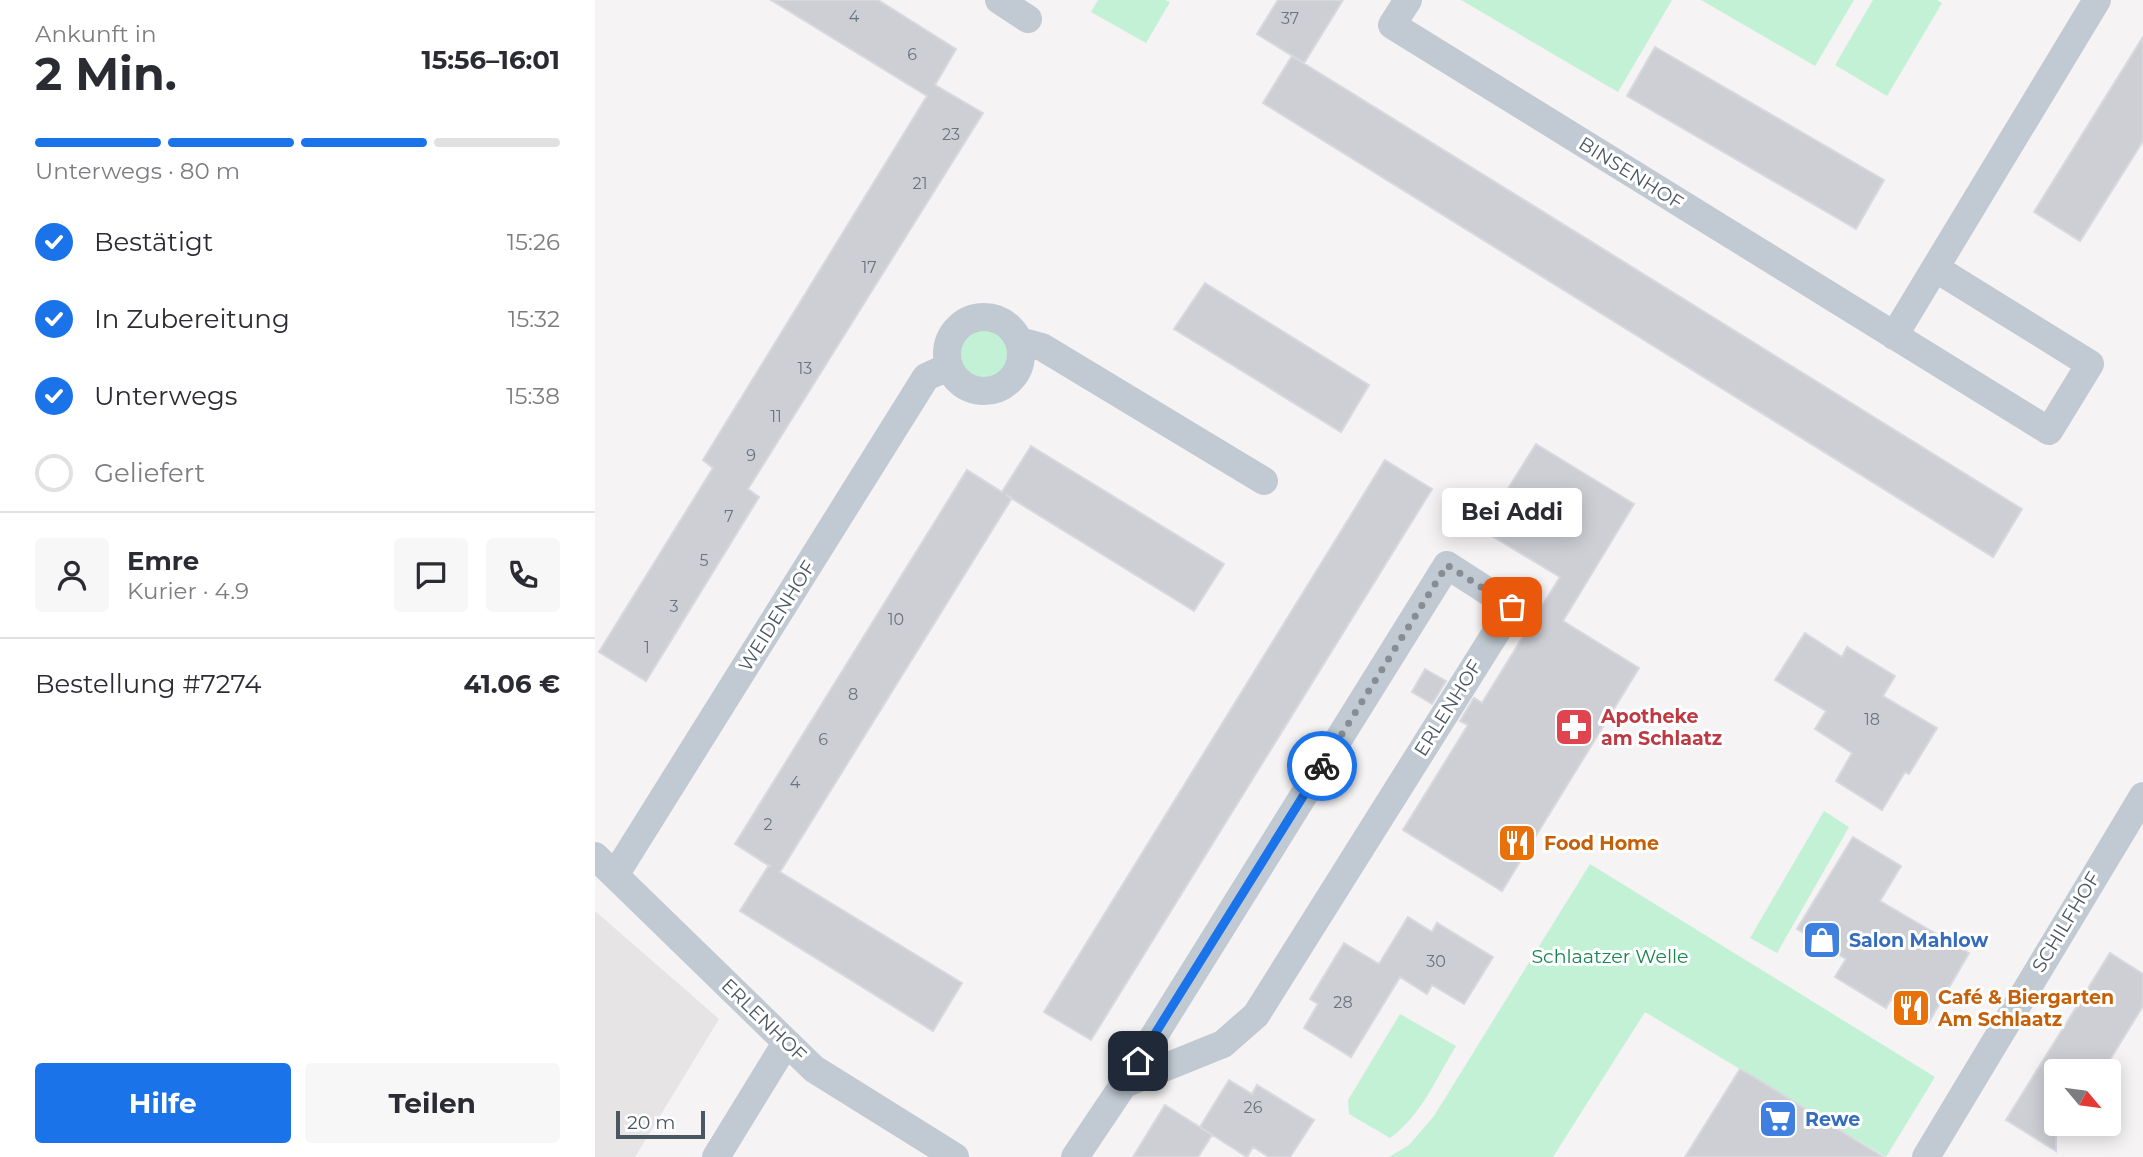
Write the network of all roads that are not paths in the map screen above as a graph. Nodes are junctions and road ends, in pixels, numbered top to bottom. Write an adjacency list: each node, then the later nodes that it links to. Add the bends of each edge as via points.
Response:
1 (999, 0): 4 (street)
2 (1408, 0): 6 (street, BINSENHOF, via 1392,25)
3 (2097, 0): 5 (street)
4 (1028, 19)
5 (1935, 268): 6 (street); 6 (street, BINSENHOF, via 2090,364 2049,431)
6 (1895, 336)
7 (1019, 341): 8 (street, via 998,319 977,317 951,336); 8 (street, via 1018,370 1006,385 990,391 973,391 959,383); 9 (street, via 1042,347)
8 (948, 367): 11 (street, WEIDENHOF, via 926,377)
9 (1264, 481)
10 (2143, 796): 17 (street, SCHILFHOF)
11 (605, 865): 12 (street, ERLENHOF)
12 (786, 1043): 14 (street); 15 (street, ERLENHOF, via 814,1069)
13 (1124, 1084): 13 (street, ERLENHOF, via 1223,1044 1256,1016 1512,607 1447,565); 16 (street, ERLENHOF)
14 (716, 1157)
15 (955, 1157)
16 (1075, 1157)
17 (1926, 1157)

